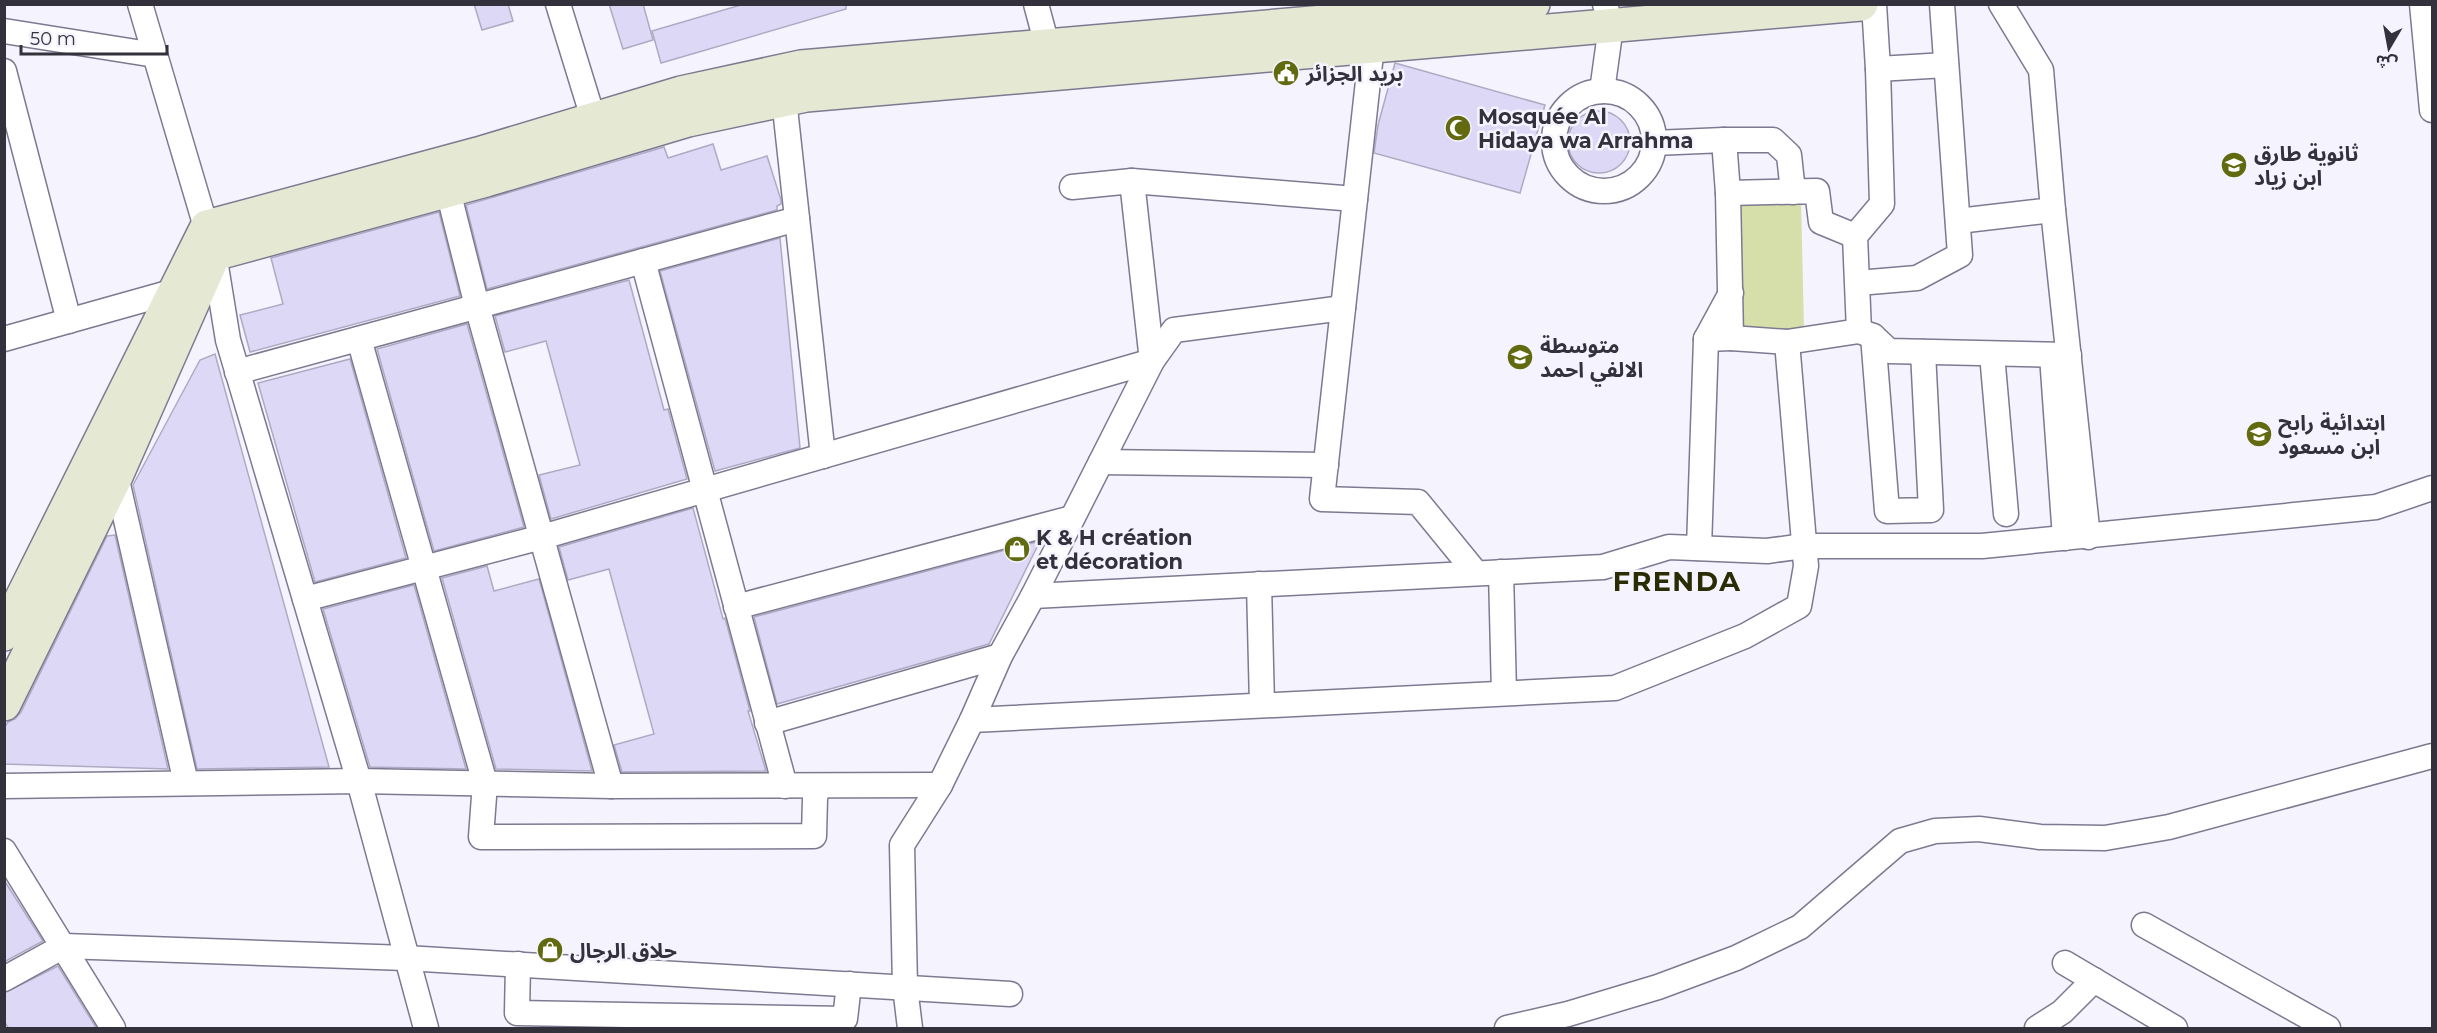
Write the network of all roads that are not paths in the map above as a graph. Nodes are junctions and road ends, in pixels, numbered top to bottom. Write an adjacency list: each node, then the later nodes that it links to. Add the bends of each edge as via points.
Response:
1 (140, 4): 14 (street)
2 (558, 4): 22 (street)
3 (1036, 4): 15 (street)
4 (1533, 4): 11 (street)
5 (1861, 4): 10 (street)
6 (1874, 4): 17 (street)
7 (1942, 4): 16 (street)
8 (2001, 4): 31 (street, via 2041,70)
9 (2422, 4): 21 (street)
10 (1608, 15): 13 (street); 19 (street)
11 (1277, 28): 13 (street); 15 (street)
12 (4, 31): 14 (street)
13 (1372, 45): 30 (street)
14 (155, 56): 35 (street)
15 (1051, 59): 20 (street); 22 (street, via 801,67 681,93)
16 (1946, 65): 17 (street); 33 (street)
17 (1878, 69): 34 (street, via 1882,204)
18 (4, 71): 42 (street)
19 (1602, 91): 24 (street, via 1626,97 1645,112); 24 (street, via 1586,94 1561,115 1554,147 1568,176 1597,191 1622,187 1642,173 1651,159)
20 (784, 99): 22 (street, via 688,120); 32 (street)
21 (2433, 110)
22 (598, 133): 25 (street)
23 (1724, 140): 24 (street); 28 (street, via 1773,140 1789,155); 29 (street)
24 (1654, 143)
25 (445, 177): 35 (street); 40 (street)
26 (1132, 181): 27 (street); 30 (street); 52 (street)
27 (1072, 188)
28 (1793, 192): 29 (street); 34 (street, via 1817,191 1821,222)
29 (1728, 193): 39 (street)
30 (1355, 199): 41 (street)
31 (2053, 210): 33 (street); 51 (street)
32 (797, 219): 36 (street); 54 (street)
33 (1958, 221): 37 (street, via 1960,255 1917,278)
34 (1855, 236): 37 (street)
35 (210, 241): 38 (street); 53 (street); 57 (street)
36 (643, 261): 40 (street); 59 (street)
37 (1857, 283): 43 (street)
38 (175, 291): 42 (street); 73 (street)
39 (1731, 292): 44 (street); 47 (street)
40 (477, 306): 46 (street); 62 (street)
41 (1343, 308): 52 (street, via 1174,330); 56 (street)
42 (69, 321): 45 (street)
43 (1866, 334): 48 (street); 49 (street, via 1889,351); 49 (street, via 1887,511 1931,510)
44 (1731, 338): 47 (street); 48 (street)
45 (4, 339)
46 (359, 339): 53 (street); 66 (street)
47 (1706, 339): 65 (street)
48 (1787, 342): 64 (street)
49 (1923, 352): 50 (street)
50 (1992, 354): 51 (street); 60 (street)
51 (2060, 355): 63 (street)
52 (1152, 361): 54 (street); 55 (street)
53 (237, 372): 71 (street)
54 (823, 456): 59 (street)
55 (1101, 462): 56 (street); 61 (street)
56 (1326, 465): 68 (street, via 1322,500 1418,502)
57 (116, 476): 74 (street); 83 (street)
58 (2433, 488): 63 (street, via 2376,507)
59 (704, 490): 62 (street); 72 (street)
60 (2006, 514)
61 (1072, 518): 70 (street); 72 (street)
62 (542, 537): 66 (street); 87 (street)
63 (2076, 538): 64 (street, via 1982,546)
64 (1804, 546): 65 (street, via 1767,551); 76 (street, via 1806,566 1799,606 1745,636 1615,688)
65 (1699, 548): 67 (street, via 1669,547 1603,567)
66 (423, 568): 71 (street); 84 (street)
67 (1502, 572): 68 (street); 76 (street)
68 (1476, 573): 69 (street)
69 (1259, 584): 70 (street); 78 (street)
70 (1034, 596): 75 (street)
71 (305, 599): 82 (street)
72 (736, 607): 80 (street)
73 (9, 610): 74 (street)
74 (37, 638): 77 (street)
75 (1000, 656): 79 (street); 80 (street)
76 (1504, 693): 78 (street)
77 (4, 704)
78 (1262, 705): 79 (street)
79 (972, 720): 85 (street)
80 (767, 723): 88 (street)
81 (2433, 756): 105 (street, via 2169,827 2104,838 2040,837 1979,829 1935,831 1900,841 1800,927 1736,958 1647,990)
82 (359, 781): 83 (street); 84 (street); 93 (street)
83 (186, 783): 86 (street)
84 (485, 783): 87 (street); 89 (street, via 481,837 814,836)
85 (939, 785): 89 (street); 99 (street, via 902,845)
86 (4, 786)
87 (612, 786): 88 (street)
88 (785, 786): 89 (street)
89 (818, 786)
90 (4, 851): 92 (street)
91 (2144, 925): 108 (street)
92 (64, 946): 93 (street); 96 (street); 102 (street)
93 (406, 957): 95 (street); 103 (street)
94 (2066, 963): 97 (street)
95 (518, 964): 98 (street); 98 (street, via 518,1013 845,1019)
96 (4, 979)
97 (2094, 980): 101 (street); 107 (street)
98 (849, 984): 99 (street)
99 (905, 987): 100 (street); 104 (street)
100 (1010, 994)
101 (2065, 1021): 106 (street)
102 (113, 1029)
103 (426, 1029)
104 (910, 1029)
105 (1507, 1029)
106 (2037, 1029)
107 (2175, 1029)
108 (2328, 1029)

